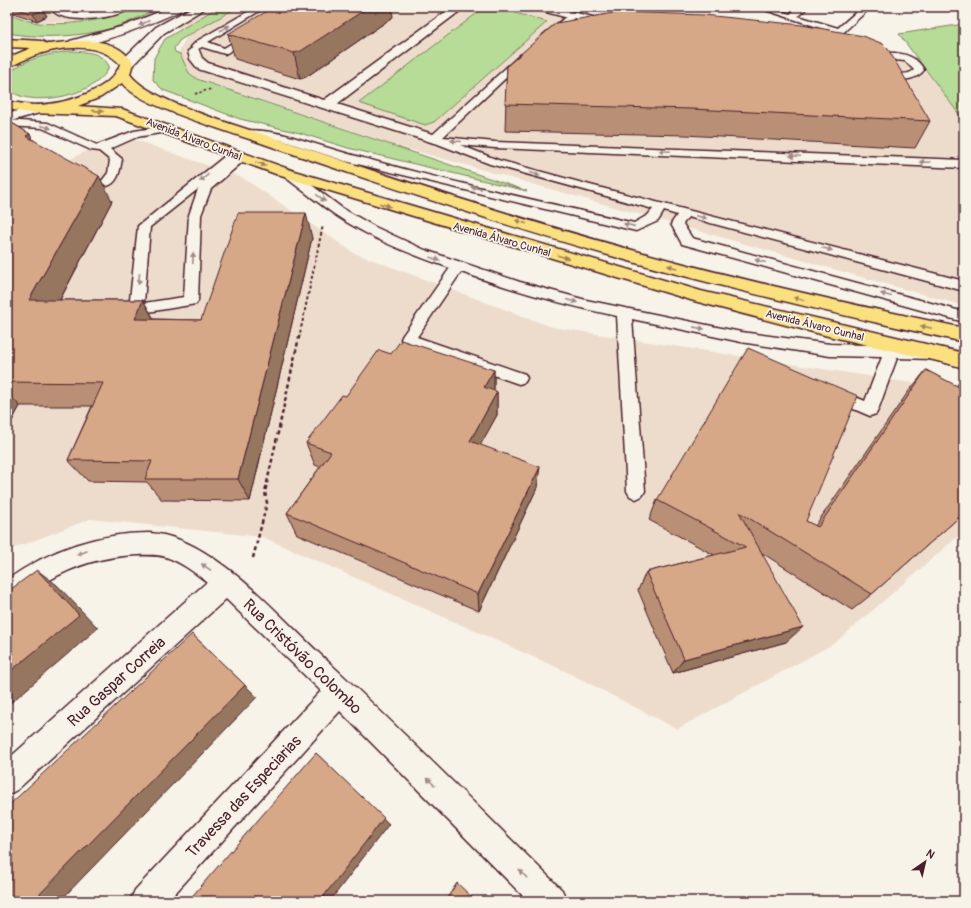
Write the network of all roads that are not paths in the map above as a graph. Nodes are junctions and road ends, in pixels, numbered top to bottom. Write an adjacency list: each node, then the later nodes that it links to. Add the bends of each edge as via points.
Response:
1 (79, 7): 12 (lane)
2 (127, 7): 12 (lane, via 88,18 78,18)
3 (180, 7): 20 (street, one-way to 20, via 139,26 107,37)
4 (201, 7): 28 (street, via 160,30)
5 (262, 7): 22 (lane, one-way to 5)
6 (459, 7): 30 (street)
7 (539, 7): 13 (street)
8 (760, 7): 14 (lane)
9 (804, 7): 14 (lane)
10 (868, 7): 17 (lane)
11 (48, 12): 12 (lane)
12 (59, 12)
13 (572, 15): 15 (lane); 18 (lane)
14 (790, 17): 17 (lane)
15 (620, 26)
16 (258, 31): 22 (lane, via 225,51)
17 (838, 31): 23 (lane, via 822,48)
18 (540, 42)
19 (7, 43): 21 (main road)
20 (74, 44): 21 (main road, Avenida Álvaro Cunhal); 28 (main road, Avenida Álvaro Cunhal, via 111,49 122,55)
21 (52, 46): 27 (main road)
22 (197, 47): 30 (street, via 196,59 203,66)
23 (835, 51)
24 (529, 52): 36 (lane)
25 (863, 55): 26 (lane)
26 (877, 58)
27 (7, 63)
28 (125, 68): 31 (main road, via 112,86 92,96 68,104); 35 (main road, Avenida Álvaro Cunhal, via 131,86 149,97)
29 (7, 105): 31 (main road)
30 (326, 105): 36 (street)
31 (42, 108): 32 (street); 34 (main road, Avenida Álvaro Cunhal, one-way to 34, via 117,112)
32 (7, 118)
33 (7, 123): 37 (lane, one-way to 37, via 44,125 95,148)
34 (166, 129): 37 (lane, via 134,134); 38 (main road, Avenida Álvaro Cunhal)
35 (246, 133): 42 (lane, one-way to 35, via 653,218 636,227 349,158 282,137); 48 (main road, Avenida Álvaro Cunhal, one-way to 35, via 836,308 640,258 396,183)
36 (434, 139): 39 (lane, one-way to 36, via 495,145); 42 (lane, one-way to 42, via 494,162)
37 (102, 148): 41 (lane, via 116,158 114,173)
38 (238, 156): 38 (lane, one-way to 38, via 144,226 136,309 191,301 195,215 205,187); 40 (main road, Avenida Álvaro Cunhal, one-way to 40)
39 (964, 164)
40 (289, 174): 44 (lane, one-way to 44, via 338,211 370,230 420,254); 50 (main road, Avenida Álvaro Cunhal, one-way to 50, via 700,297)
41 (107, 182)
42 (660, 207): 43 (lane)
43 (685, 213): 45 (lane, one-way to 45); 47 (lane, one-way to 43, via 687,241 677,224)
44 (458, 267): 46 (lane, one-way to 46, via 523,288); 52 (lane, via 408,339)
45 (964, 286)
46 (624, 313): 49 (lane, one-way to 49, via 741,337 815,348); 54 (lane)
47 (964, 317)
48 (964, 335)
49 (891, 353): 50 (lane); 53 (lane, via 870,410)
50 (932, 353): 51 (main road, Avenida Álvaro Cunhal)
51 (964, 361)
52 (519, 378)
53 (823, 390)
54 (636, 490)
55 (226, 582): 56 (street, Rua Cristóvão Colombo, one-way to 56, via 186,554 162,545 129,544 91,549 58,562 28,579); 57 (street, Rua Cristóvão Colombo); 58 (street, Rua Gaspar Correia)
56 (7, 595)
57 (340, 691): 59 (street, Travessa das Especiarias); 60 (street, Rua Cristóvão Colombo, one-way to 57)
58 (7, 780)
59 (146, 901)
60 (551, 901)

